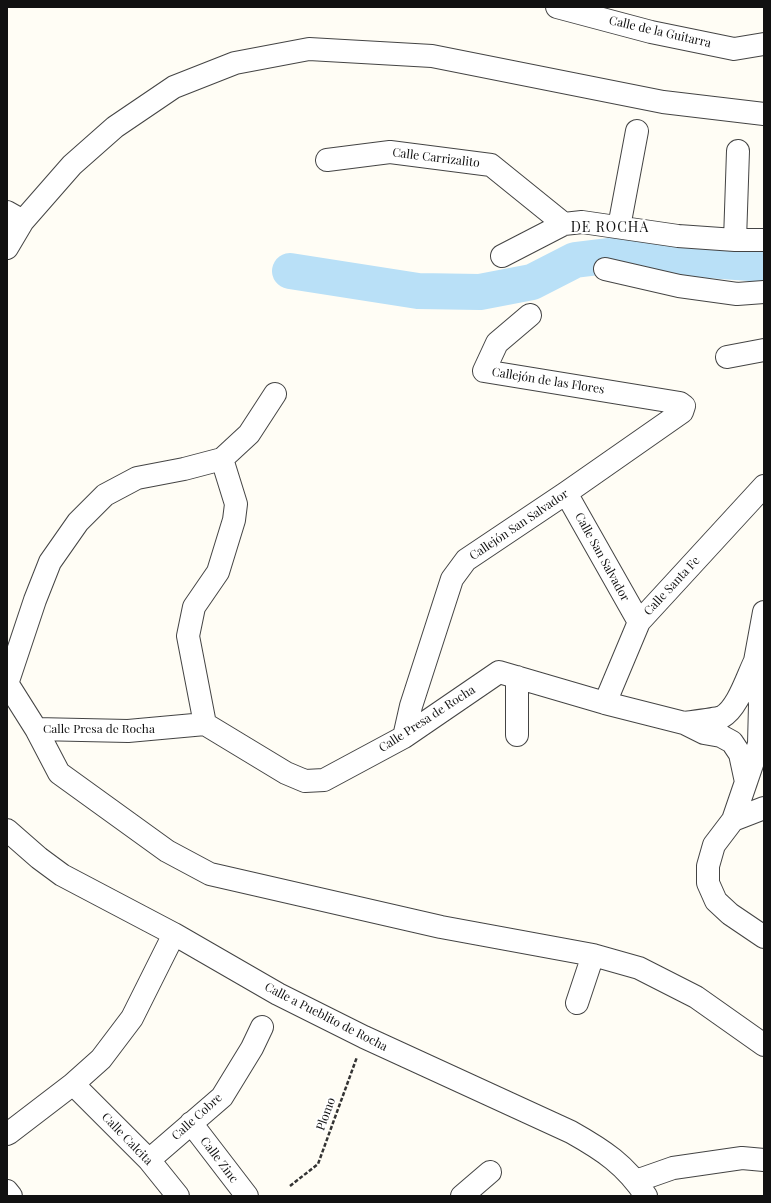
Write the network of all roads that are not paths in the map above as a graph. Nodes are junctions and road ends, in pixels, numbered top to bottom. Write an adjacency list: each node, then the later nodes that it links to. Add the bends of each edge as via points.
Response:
1 (556, 7): 2 (street, Calle de la Guitarra, via 651,32 734,49)
2 (764, 44)
3 (764, 114): 7 (street, via 663,102 432,56 309,49 235,63 174,87 115,127)
4 (637, 131): 9 (street)
5 (738, 151): 10 (street)
6 (327, 160): 8 (street, Calle Carrizalito, via 390,152 491,165)
7 (15, 216): 12 (street)
8 (564, 224): 9 (street, via 582,222); 13 (street)
9 (619, 227): 10 (street, via 678,236)
10 (735, 240): 11 (street)
11 (764, 240)
12 (7, 248)
13 (502, 256)
14 (605, 269): 15 (street, via 679,286 737,294)
15 (764, 292)
16 (530, 315): 20 (street, Callejón de las Flores, via 497,343 484,371 680,403)
17 (764, 350): 18 (street)
18 (727, 357)
19 (275, 394): 21 (street, via 249,434)
20 (684, 406): 23 (street, Callejón San Salvador, via 682,412)
21 (222, 459): 28 (street, via 137,478 105,496 78,522 50,562); 31 (street, via 236,504 234,520 218,572 194,606 188,636)
22 (764, 486): 25 (street, Calle Santa Fe)
23 (566, 493): 25 (street, Calle San Salvador); 34 (street, Callejón San Salvador, via 466,560 452,578 411,706)
24 (764, 612): 26 (street)
25 (639, 622): 29 (street, Calle Santa Fe)
26 (755, 661): 30 (street, Calle Presa de Rocha, via 738,696 721,718); 35 (street, via 760,704 759,744)
27 (518, 677): 29 (street, Calle Presa de Rocha); 33 (street); 34 (street, Calle Presa de Rocha, via 499,672)
28 (7, 684): 32 (street)
29 (605, 703): 30 (street, Calle Presa de Rocha)
30 (684, 723): 35 (street, Calle Presa de Rocha, via 732,742 740,754)
31 (205, 724): 32 (street, Calle Presa de Rocha, via 128,731); 34 (street, Calle Presa de Rocha, via 286,773 305,781 324,780)
32 (36, 729): 41 (street, via 59,773 167,851 210,874 441,927)
33 (517, 735)
34 (404, 737)
35 (746, 782): 37 (street)
36 (764, 808): 37 (street)
37 (733, 820): 40 (street, via 714,845 708,866 708,883 716,901)
38 (7, 830): 39 (street, Calle a Pueblito de Rocha, via 62,875)
39 (174, 934): 45 (street, via 132,1018 101,1059); 51 (street, Calle a Pueblito de Rocha, via 278,994 364,1037 571,1132 617,1162)
40 (764, 937)
41 (593, 955): 42 (street); 44 (street, via 639,968 696,997)
42 (578, 1003)
43 (262, 1027): 46 (street, Calle Cobre, via 222,1097)
44 (764, 1045)
45 (73, 1084): 47 (street); 48 (street, Calle Calcita)
46 (192, 1123): 48 (street, Calle Cobre); 55 (street, Calle Zinc)
47 (7, 1134)
48 (149, 1160): 54 (street, Calle Calcita)
49 (764, 1160): 51 (street, via 742,1158 673,1168)
50 (490, 1172): 56 (street)
51 (641, 1189)
52 (7, 1191): 53 (street)
53 (11, 1196)
54 (178, 1196)
55 (247, 1196)
56 (462, 1196)

